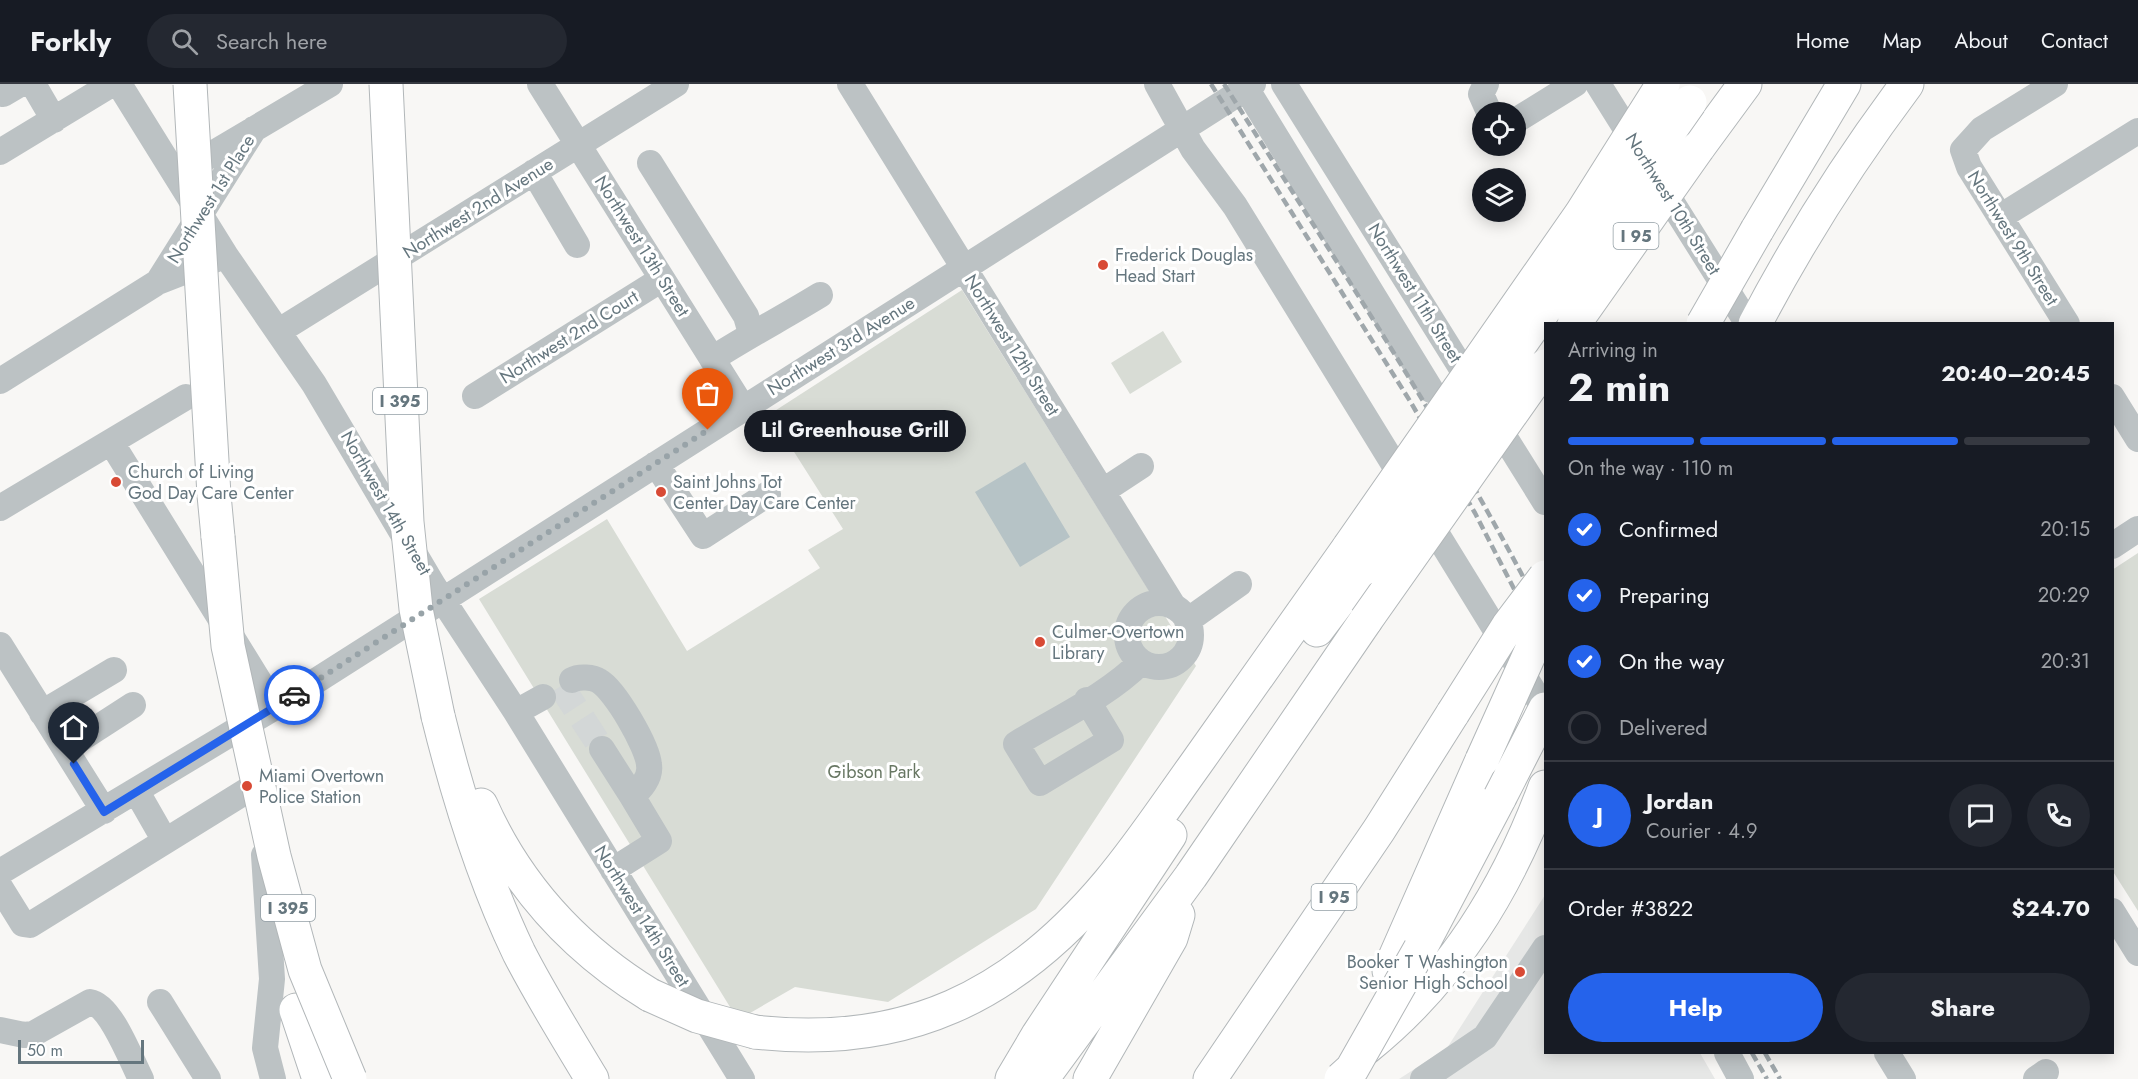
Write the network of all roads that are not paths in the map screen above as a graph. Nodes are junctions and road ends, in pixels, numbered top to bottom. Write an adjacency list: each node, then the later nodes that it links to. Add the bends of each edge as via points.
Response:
1 (33, 84): 24 (street)
2 (112, 84): 24 (street)
3 (118, 84): 32 (street, Northwest 14th Street)
4 (190, 84): 83 (highway, I 395, bridge, via 204,341 228,646)
5 (330, 84): 25 (street, Northwest 1st Place)
6 (386, 84): 86 (highway, I 395, bridge, via 407,522 416,609 438,716)
7 (540, 84): 28 (street, Northwest 13th Street)
8 (676, 84): 28 (street, Northwest 2nd Avenue)
9 (850, 84): 37 (street, Northwest 12th Street)
10 (1157, 84): 26 (street)
11 (1284, 84): 63 (street, Northwest 11th Street)
12 (1486, 84): 22 (street, via 1481,94)
13 (1575, 84): 23 (street)
14 (1598, 84): 43 (street, Northwest 10th Street)
15 (1663, 84): 66 (highway, bridge)
16 (1745, 84): 41 (highway, I 95, bridge)
17 (1844, 84): 42 (highway, bridge)
18 (1907, 84): 44 (highway, via 1846,168)
19 (1250, 86): 26 (street, Northwest 3rd Avenue); 51 (street)
20 (2039, 88): 34 (street, Northwest 9th Street, via 1982,129 1963,150)
21 (1695, 93): 66 (highway, bridge)
22 (1485, 102)
23 (1526, 115)
24 (54, 120): 29 (street)
25 (254, 129): 32 (street); 33 (street, Northwest 1st Place, via 219,181)
26 (1182, 129): 37 (street, Northwest 3rd Avenue); 79 (street, via 1257,240)
27 (2138, 131): 34 (street)
28 (578, 145): 31 (street, Northwest 2nd Avenue); 38 (street, Northwest 13th Street)
29 (0, 153)
30 (650, 163): 47 (street, via 746,316)
31 (534, 172): 35 (street); 46 (street, Northwest 2nd Avenue)
32 (176, 175): 33 (street, Northwest 14th Street)
33 (202, 215): 36 (street, Northwest 14th Street); 39 (street, Northwest 1st Place)
34 (2000, 217): 45 (street, Northwest 9th Street)
35 (578, 245)
36 (226, 256): 39 (street, Northwest 1st Place); 46 (street, Northwest 14th Street)
37 (964, 268): 55 (street, Northwest 3rd Avenue); 60 (street, Northwest 12th Street)
38 (662, 279): 48 (street, Northwest 13th Street); 52 (street, Northwest 2nd Court)
39 (158, 282): 50 (street, Northwest 1st Place)
40 (820, 295): 47 (street, via 766,329)
41 (1575, 322)
42 (1704, 322)
43 (1747, 322)
44 (1756, 322)
45 (2066, 322)
46 (279, 331): 69 (street, Northwest 14th Street, via 337,420)
47 (751, 333): 48 (street)
48 (712, 358): 55 (street, Northwest 13th Street)
49 (1544, 367): 95 (highway, bridge)
50 (0, 381)
51 (1431, 390)
52 (475, 396)
53 (186, 397): 57 (street)
54 (2114, 400): 56 (street)
55 (743, 408): 58 (street, Northwest 3rd Avenue)
56 (2138, 439)
57 (111, 442): 62 (street); 83 (street)
58 (656, 464): 61 (street, via 703,536); 69 (street, Northwest 3rd Avenue)
59 (1141, 466): 60 (street)
60 (1103, 491): 70 (street, Northwest 12th Street)
61 (768, 494)
62 (3, 500)
63 (1544, 500)
64 (2138, 529): 65 (street)
65 (2114, 545)
66 (1356, 558): 86 (highway, bridge, via 1110,882 1062,932 1035,956 980,993 900,1026 818,1037 755,1032 697,1016 650,995 596,958 543,906 501,845); 113 (highway, via 1186,809)
67 (1544, 578): 116 (highway, I 95, bridge, via 1508,626 1372,840)
68 (1239, 584): 70 (street)
69 (443, 599): 81 (street, Northwest 14th Street); 83 (street, Northwest 3rd Avenue)
70 (1181, 614): 73 (street, via 1190,642 1180,659 1161,667); 73 (street, via 1153,604 1135,615 1127,634 1133,654)
71 (1544, 622): 118 (highway, bridge)
72 (0, 645): 82 (street)
73 (1141, 662): 77 (street, via 1124,678)
74 (114, 670): 82 (street)
75 (572, 680): 90 (street, via 598,680 610,690 645,748 650,767 642,789)
76 (543, 697): 81 (street)
77 (1087, 700)
78 (134, 705): 84 (street)
79 (1544, 707)
80 (1544, 711): 118 (highway, bridge, via 1420,949 1352,1069)
81 (516, 712): 93 (street, Northwest 14th Street)
82 (42, 713): 84 (street)
83 (258, 719): 87 (street); 89 (street, Northwest 3rd Avenue); 108 (highway, via 237,770 257,865); 109 (highway, I 395, bridge, via 274,855 305,970)
84 (65, 749): 91 (street)
85 (602, 749): 90 (street)
86 (463, 778): 102 (highway, I 395, via 476,846 507,924)
87 (259, 783): 92 (street); 107 (street, via 272,980 265,1048)
88 (1544, 790): 117 (highway, via 1530,827 1489,908 1447,967 1400,1019)
89 (136, 792): 91 (street, Northwest 3rd Avenue); 92 (street)
90 (632, 796): 93 (street, via 659,841)
91 (104, 812): 94 (street, Northwest 3rd Avenue)
92 (165, 841): 96 (street, via 30,925 23,924)
93 (613, 870): 112 (street, Northwest 14th Street)
94 (0, 872)
95 (1191, 876): 114 (highway); 115 (highway, via 1171,938)
96 (0, 887)
97 (2114, 914): 99 (street)
98 (1544, 949): 119 (street, via 1485,1037)
99 (2138, 953)
100 (160, 1002): 106 (street)
101 (0, 1030): 105 (street, via 33,1034 90,1002 96,1003 106,1011)
102 (561, 1030): 110 (highway, via 565,1058); 111 (highway)
103 (1728, 1054): 120 (street)
104 (1888, 1054): 121 (street)
105 (141, 1079)
106 (208, 1079)
107 (273, 1079)
108 (319, 1079)
109 (350, 1079)
110 (577, 1079)
111 (592, 1079)
112 (742, 1079)
113 (1012, 1079)
114 (1042, 1079)
115 (1090, 1079)
116 (1210, 1079)
117 (1328, 1079)
118 (1340, 1079)
119 (1424, 1079)
120 (1741, 1079)
121 (1903, 1079)

